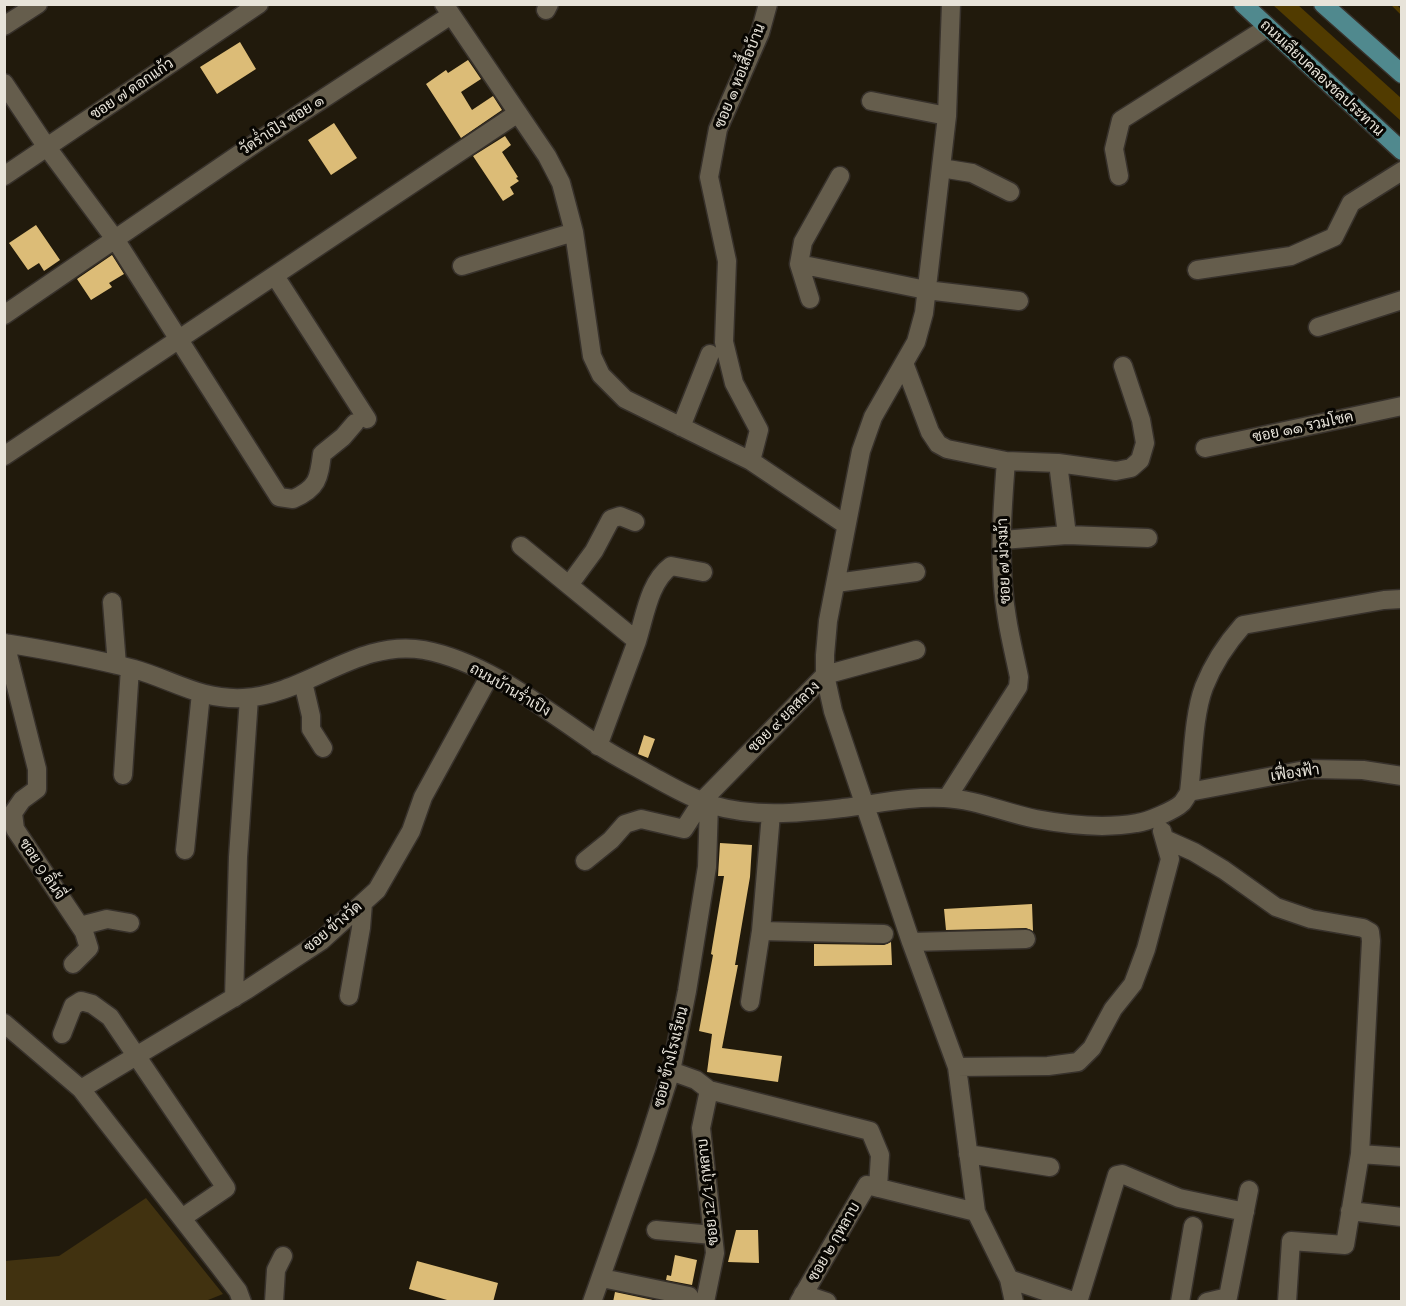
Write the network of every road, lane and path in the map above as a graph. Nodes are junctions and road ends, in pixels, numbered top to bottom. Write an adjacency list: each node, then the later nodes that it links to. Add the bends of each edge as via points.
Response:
1 (38, 4): 8 (street)
2 (259, 4): 15 (street, ซอย ๗ ดอกแก้ว)
3 (768, 4): 43 (street, ซอย ๑ หอเสื้อบ้าน, via 760,33 718,129 709,177 727,261 724,342 734,383 759,430)
4 (951, 4): 14 (street)
5 (1243, 4): 9 (main road, ถนนเลียบคลองชลประทาน)
6 (1323, 4): 10 (main road)
7 (448, 10): 13 (street); 24 (street, วัดร่ำเปิง ซอย ๑)
8 (4, 26)
9 (1268, 27): 16 (main road, ถนนเลียบคลองชลประทาน); 21 (street, via 1121,120 1114,149)
10 (1401, 74)
11 (4, 83): 15 (street)
12 (871, 101): 14 (street)
13 (518, 113): 23 (street, via 561,183); 28 (street)
14 (947, 116): 17 (street)
15 (46, 146): 19 (street, ซอย ๗ ดอกแก้ว); 24 (street)
16 (1401, 151)
17 (941, 168): 22 (street, via 972,173); 29 (street)
18 (1401, 171): 27 (street, via 1352,203 1334,237 1291,256)
19 (4, 176)
20 (840, 176): 25 (street, via 803,242)
21 (1119, 176)
22 (1010, 192)
23 (574, 232): 26 (street); 40 (street, via 592,356 601,375 625,399)
24 (115, 239): 33 (street, วัดร่ำเปิง ซอย ๑); 35 (street)
25 (799, 264): 29 (street); 30 (street)
26 (462, 266)
27 (1197, 270)
28 (275, 276): 35 (street); 35 (street, via 361,421 322,454 315,484 293,499 279,497)
29 (926, 290): 32 (street); 37 (street, via 916,342)
30 (810, 299)
31 (1401, 300): 34 (street)
32 (1019, 301)
33 (4, 315)
34 (1318, 327)
35 (178, 340): 42 (street)
36 (710, 354): 40 (street)
37 (904, 363): 44 (street, via 938,444); 47 (street, via 873,417 861,451)
38 (1123, 366): 45 (street, via 1145,444 1140,460 1131,468 1116,471)
39 (1401, 406): 41 (street, ซอย ๑๑ รวมโชค)
40 (681, 427): 43 (street)
41 (1205, 448)
42 (4, 456)
43 (751, 461): 47 (street)
44 (1006, 461): 45 (street); 50 (street, ซอย ๗ ม่วงม้า)
45 (1058, 463): 48 (street)
46 (635, 522): 55 (street, via 620,516 611,519)
47 (846, 525): 54 (street)
48 (1068, 535): 49 (street); 50 (street)
49 (1148, 538)
50 (1002, 540): 72 (street, ซอย ๗ ม่วงม้า, via 1006,617 1018,687)
51 (521, 546): 55 (street)
52 (703, 572): 58 (street, via 676,566 666,570 655,585)
53 (916, 572): 54 (street)
54 (836, 583): 63 (street, via 828,621)
55 (569, 585): 58 (street)
56 (1401, 599): 71 (street, via 1243,625 1204,687)
57 (112, 602): 61 (street)
58 (637, 641): 67 (street)
59 (5, 643): 61 (street, ถนนบ้านร่ำเปิง); 82 (street, ซอย 9 ลิ้นจี่, via 37,769 37,789 13,813 15,829)
60 (916, 650): 63 (street, ซอย ๙ ยลสลวง)
61 (123, 667): 65 (street, ถนนบ้านร่ำเปิง); 69 (street)
62 (490, 675): 64 (street, ถนนบ้านร่ำเปิง, via 426,651 403,649 364,655); 67 (street, ถนนบ้านร่ำเปิง, via 534,700); 80 (street, ซอย ข้างวัด, via 423,797 395,860 377,890)
63 (825, 675): 73 (street, ซอย ๙ ยลสลวง); 74 (street, via 833,711)
64 (303, 682): 66 (street, ถนนบ้านร่ำเปิง); 68 (street, via 312,729)
65 (201, 693): 66 (street, ถนนบ้านร่ำเปิง, via 223,699); 78 (street)
66 (249, 698): 89 (street, via 238,857)
67 (598, 746): 73 (street, ถนนบ้านร่ำเปิง, via 678,791)
68 (324, 747)
69 (123, 775)
70 (1401, 776): 71 (street, เฟื่องฟ้า, via 1363,770 1310,769)
71 (1189, 792): 76 (street, ถนนบ้านร่ำเปิง, via 1183,802)
72 (947, 798): 74 (street, ถนนบ้านร่ำเปิง, via 918,797); 76 (street, ถนนบ้านร่ำเปิง, via 1035,819 1093,826 1139,823)
73 (706, 802): 75 (street, ถนนบ้านร่ำเปิง); 79 (street, ซอย ๙ ยลสลวง, via 684,828 641,819 625,824); 95 (street, ซอย ข้างโรงเรียน, via 707,867)
74 (866, 804): 75 (street, ถนนบ้านร่ำเปิง); 86 (street)
75 (771, 814): 83 (street)
76 (1158, 815): 77 (street)
77 (1165, 839): 94 (street, via 1170,859 1146,949 1133,984 1113,1009 1092,1048 1078,1062); 99 (street, via 1216,865 1276,907 1370,932)
78 (185, 850)
79 (585, 861)
80 (363, 903): 88 (street); 89 (street, ซอย ข้างวัด, via 321,941)
81 (130, 923): 82 (street, via 107,919)
82 (80, 926): 87 (street, ซอย 9 ลิ้นจี่, via 89,948)
83 (761, 930): 84 (street); 90 (street)
84 (884, 934)
85 (1026, 939): 86 (street)
86 (911, 942): 94 (street)
87 (74, 964)
88 (349, 996)
89 (234, 998): 93 (street, ซอย ข้างวัด)
90 (750, 1002)
91 (4, 1023): 96 (street)
92 (62, 1035): 93 (street, via 73,1006 85,1000 110,1017)
93 (136, 1056): 96 (street, ซอย ข้างวัด); 108 (street, via 226,1188)
94 (957, 1067): 98 (street)
95 (671, 1071): 97 (street, via 696,1080); 113 (street, ซอย ข้างโรงเรียน)
96 (81, 1089): 108 (street)
97 (709, 1090): 102 (street, via 870,1131 880,1155); 111 (street, ซอย 12/1 กุหลาบ, via 700,1128)
98 (968, 1154): 101 (street); 105 (street)
99 (1360, 1154): 100 (street); 104 (street)
100 (1401, 1157)
101 (1050, 1167)
102 (878, 1188): 105 (street); 115 (street, ซอย ๒ กุหลาบ, via 867,1185)
103 (1249, 1191): 106 (street)
104 (1350, 1211): 107 (street); 125 (street, via 1345,1245 1291,1241)
105 (976, 1212): 114 (street)
106 (1245, 1212): 122 (street, via 1179,1198 1117,1175); 124 (street, via 1228,1297)
107 (1401, 1217)
108 (182, 1218): 118 (street, via 238,1291)
109 (1193, 1226): 123 (street)
110 (656, 1230): 111 (street)
111 (713, 1235): 116 (street, ซอย 12/1 กุหลาบ, via 715,1253)
112 (283, 1256): 119 (street, via 276,1270)
113 (602, 1278): 116 (street); 117 (street, ซอย ข้างโรงเรียน)
114 (1009, 1279): 121 (street); 122 (street)
115 (801, 1298): 120 (street)
116 (697, 1299)
117 (593, 1300)
118 (242, 1302)
119 (274, 1302)
120 (827, 1302)
121 (1014, 1302)
122 (1077, 1302)
123 (1180, 1302)
124 (1207, 1302)
125 (1287, 1302)

